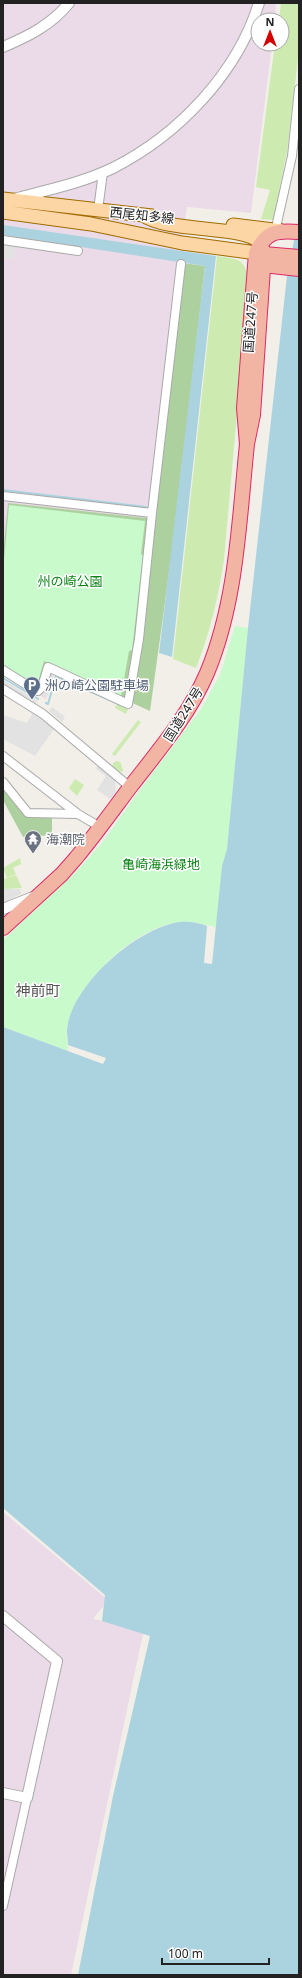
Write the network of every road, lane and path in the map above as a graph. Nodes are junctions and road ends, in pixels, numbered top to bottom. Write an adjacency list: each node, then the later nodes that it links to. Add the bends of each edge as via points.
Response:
1 (69, 3): 3 (street, via 45,26)
2 (259, 3): 5 (street, via 237,52 191,112 156,143)
3 (3, 47)
4 (299, 89): 10 (street)
5 (103, 172): 6 (street, via 70,184); 7 (street)
6 (7, 199): 7 (main road, 西尾知多線)
7 (98, 210): 9 (main road, 西尾知多線)
8 (3, 212): 13 (main road, 西尾知多線, via 91,224 182,243)
9 (144, 215): 10 (main road, 西尾知多線); 13 (main road, via 150,220 178,226 249,236)
10 (286, 229): 13 (highway, via 268,235)
11 (3, 240): 12 (street)
12 (78, 251)
13 (261, 254): 16 (highway); 23 (highway, 国道247号, via 253,415 247,444 231,592 204,679 190,706)
14 (299, 257): 16 (highway)
15 (181, 264): 18 (street)
16 (289, 264)
17 (3, 496): 18 (street)
18 (152, 513): 19 (street, via 139,639 128,704 48,667 42,687 38,691)
19 (3, 670)
20 (3, 689): 23 (street, via 43,714)
21 (3, 756): 24 (street)
22 (3, 782): 24 (street, via 28,813)
23 (130, 788): 25 (highway, 国道247号)
24 (78, 814): 25 (street)
25 (100, 827): 26 (highway, 国道247号, via 67,869)
26 (39, 895): 27 (street); 28 (highway, 国道247号)
27 (3, 909)
28 (3, 928)
29 (3, 1616): 31 (street, via 56,1661)
30 (3, 1793): 31 (street)
31 (27, 1798): 32 (street)
32 (3, 1906)

